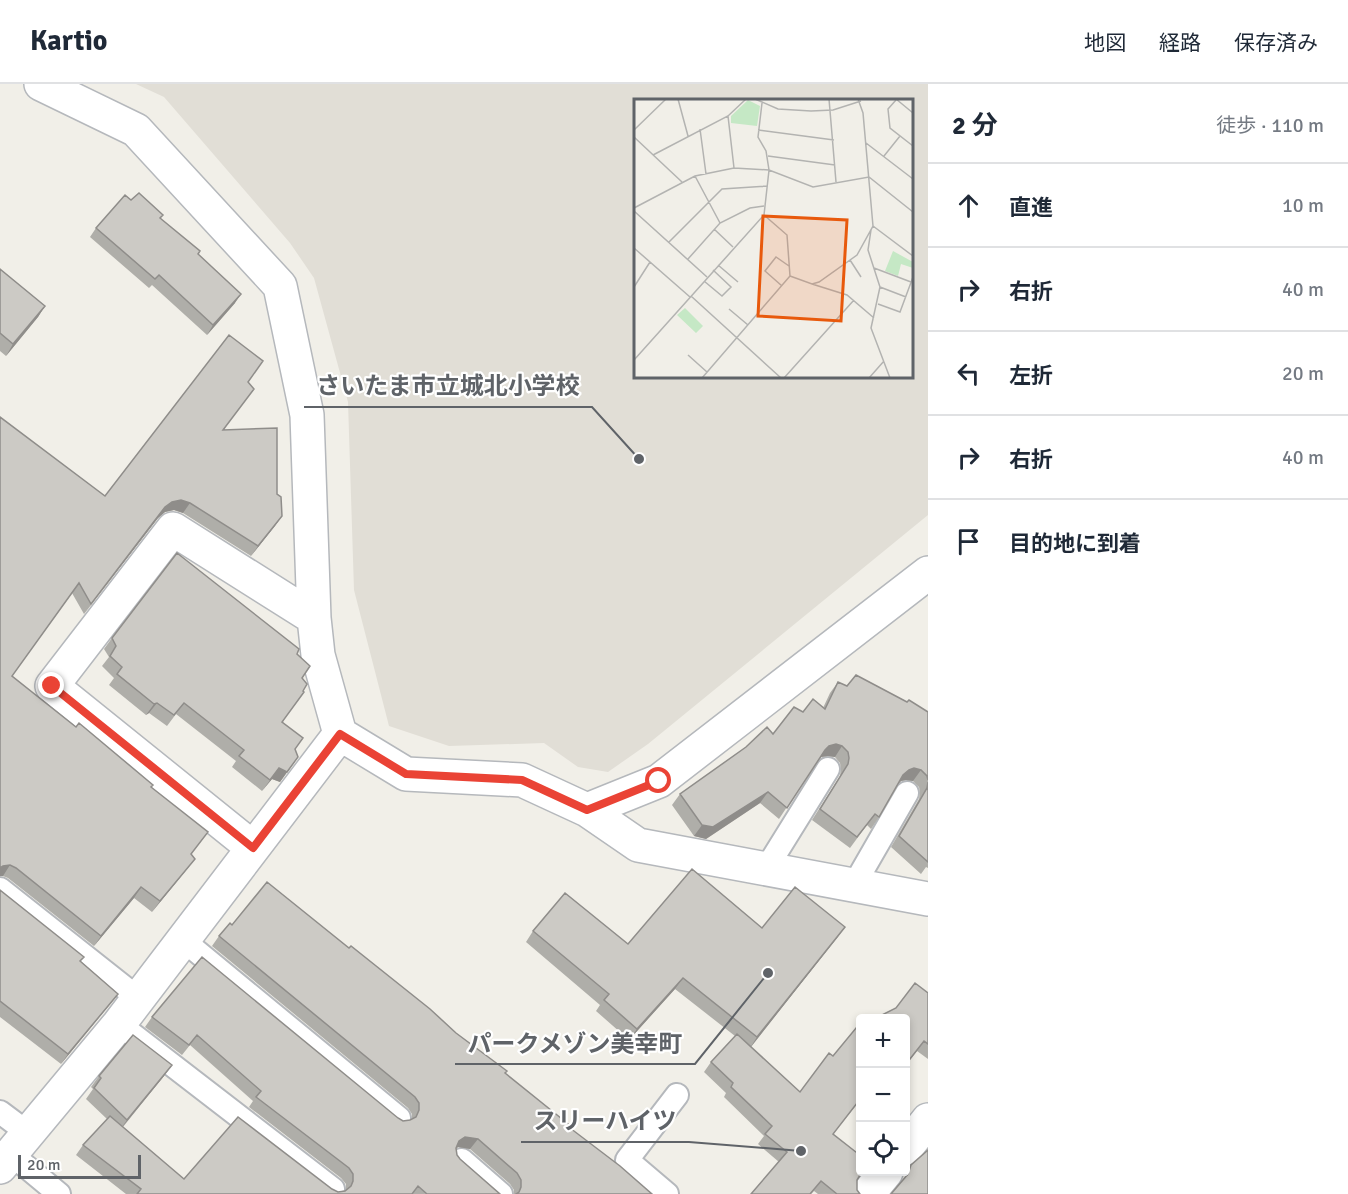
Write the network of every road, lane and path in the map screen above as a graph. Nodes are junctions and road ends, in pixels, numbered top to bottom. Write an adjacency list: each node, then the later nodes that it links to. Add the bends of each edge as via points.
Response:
1 (41, 84): 3 (street, via 136,130 280,286 307,415)
2 (928, 573): 7 (street, via 659,781)
3 (314, 618): 4 (street, via 318,654); 8 (street, via 173,529 52,686)
4 (340, 734): 7 (street, via 406,774 522,780); 8 (street)
5 (828, 769): 9 (lane)
6 (907, 793): 10 (lane)
7 (587, 810): 9 (street, via 638,845)
8 (253, 848): 13 (street)
9 (766, 869): 10 (street)
10 (854, 885): 12 (street)
11 (0, 889): 14 (lane)
12 (928, 898)
13 (183, 940): 14 (street); 17 (lane)
14 (129, 1012): 20 (street); 23 (lane)
15 (677, 1095): 26 (lane, via 627,1160)
16 (0, 1112): 20 (lane)
17 (399, 1118)
18 (928, 1120): 19 (street)
19 (910, 1143)
20 (13, 1151): 24 (lane)
21 (462, 1160): 25 (lane)
22 (883, 1176): 27 (street)
23 (333, 1189)
24 (59, 1194)
25 (501, 1194)
26 (668, 1194)
27 (868, 1194)

